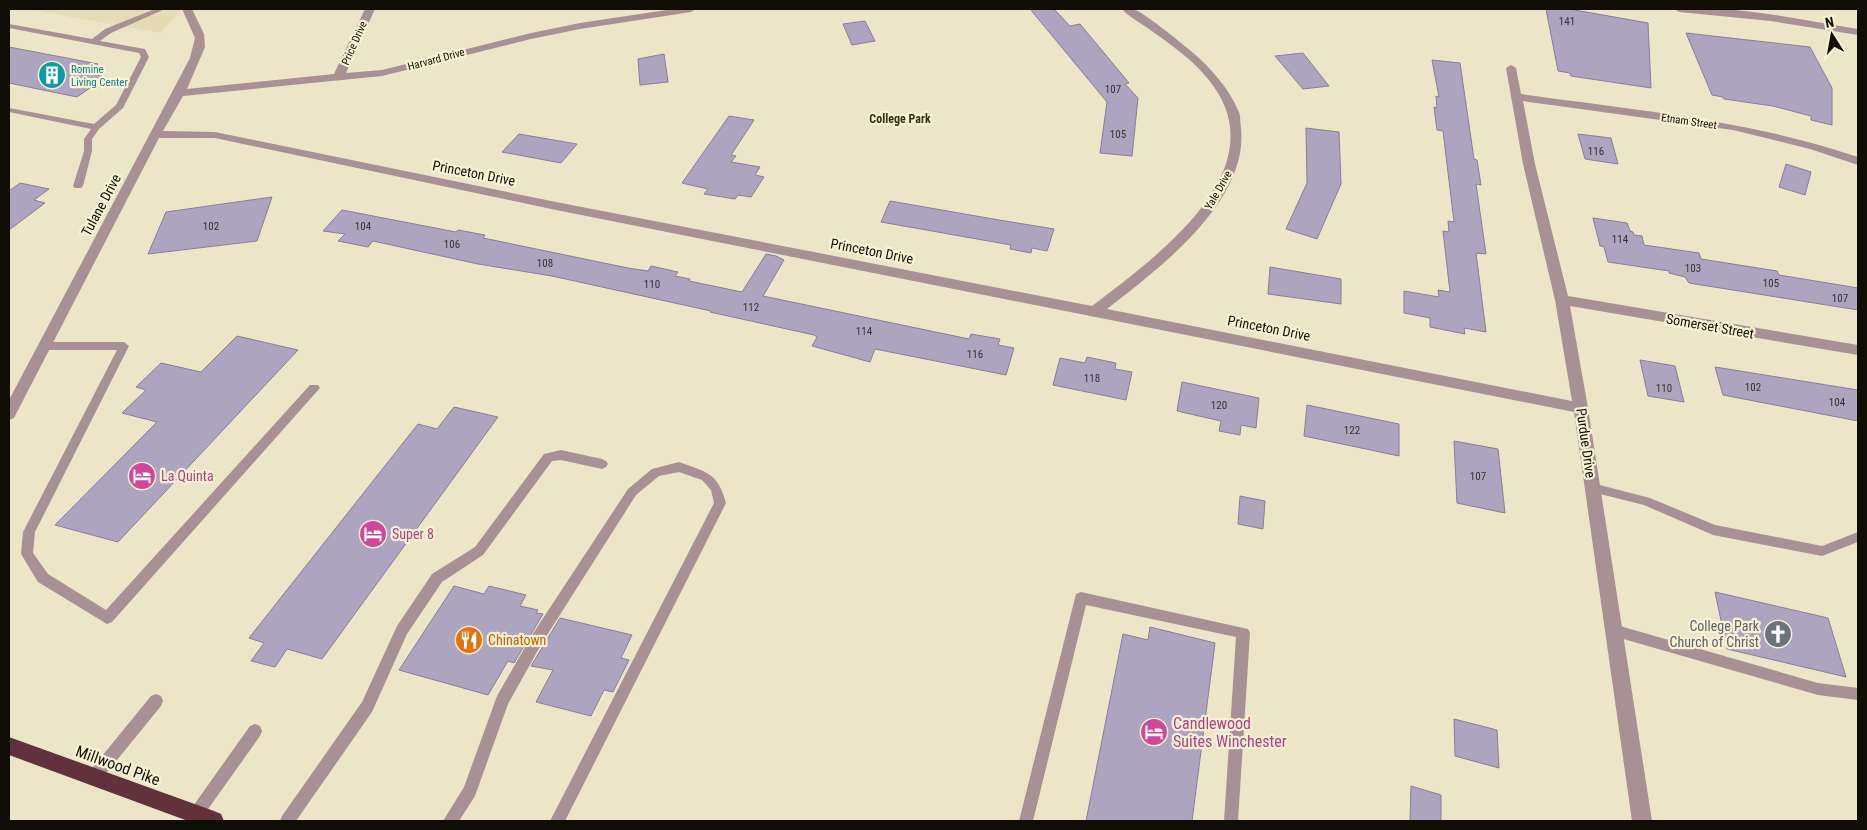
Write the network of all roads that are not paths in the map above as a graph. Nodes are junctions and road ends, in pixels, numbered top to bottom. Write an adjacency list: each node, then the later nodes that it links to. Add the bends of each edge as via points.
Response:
1 (161, 9): 11 (lane, via 108,31)
2 (187, 9): 14 (street, Tulane Drive, via 200,38 198,51)
3 (370, 9): 13 (street, Price Drive)
4 (691, 9): 13 (street, Harvard Drive, via 580,26 382,74)
5 (1128, 9): 22 (street, Yale Drive, via 1214,79 1234,115 1238,134 1236,158 1227,180 1188,233)
6 (1679, 9): 8 (street)
7 (1766, 9): 8 (street)
8 (1771, 18): 10 (street)
9 (9, 26): 11 (lane)
10 (1858, 32)
11 (93, 42): 17 (lane, via 142,51 145,57 120,106)
12 (1511, 68): 15 (street, Purdue Drive)
13 (338, 78): 14 (street, Harvard Drive)
14 (178, 93): 18 (street, Tulane Drive)
15 (1517, 97): 19 (street, Etnam Street, via 1733,127 1814,146); 21 (street, Purdue Drive, via 1529,164)
16 (9, 110): 17 (lane)
17 (96, 127): 20 (lane, via 88,139)
18 (155, 134): 22 (street, Princeton Drive, via 215,135); 23 (street, Tulane Drive)
19 (1858, 161)
20 (78, 186)
21 (1562, 300): 24 (street, Somerset Street); 26 (street, Purdue Drive)
22 (1096, 311): 26 (street, Princeton Drive)
23 (44, 346): 25 (lane, via 124,346 29,532 27,554 43,578 107,618); 27 (street, Tulane Drive)
24 (1858, 350)
25 (314, 388)
26 (1581, 408): 29 (street, Purdue Drive)
27 (9, 414)
28 (602, 464): 39 (lane, via 561,454 548,457 479,551 437,578 402,630 367,706)
29 (1592, 488): 30 (lane, via 1646,502 1713,530 1822,551); 31 (street, Purdue Drive)
30 (1858, 537)
31 (1613, 630): 32 (lane, via 1818,689); 44 (street, Purdue Drive)
32 (1858, 694)
33 (156, 701): 36 (lane)
34 (255, 731): 37 (lane)
35 (9, 746): 36 (highway, Millwood Pike)
36 (94, 777): 37 (highway, Millwood Pike)
37 (196, 814): 38 (highway, Millwood Pike)
38 (214, 821)
39 (287, 821)
40 (450, 821): 41 (lane, via 470,791 502,701 537,638 632,492 656,472 679,467 706,477 716,488 720,503)
41 (557, 821)
42 (1026, 821): 43 (lane, via 1081,598 1244,633)
43 (1231, 821)
44 (1642, 821)

